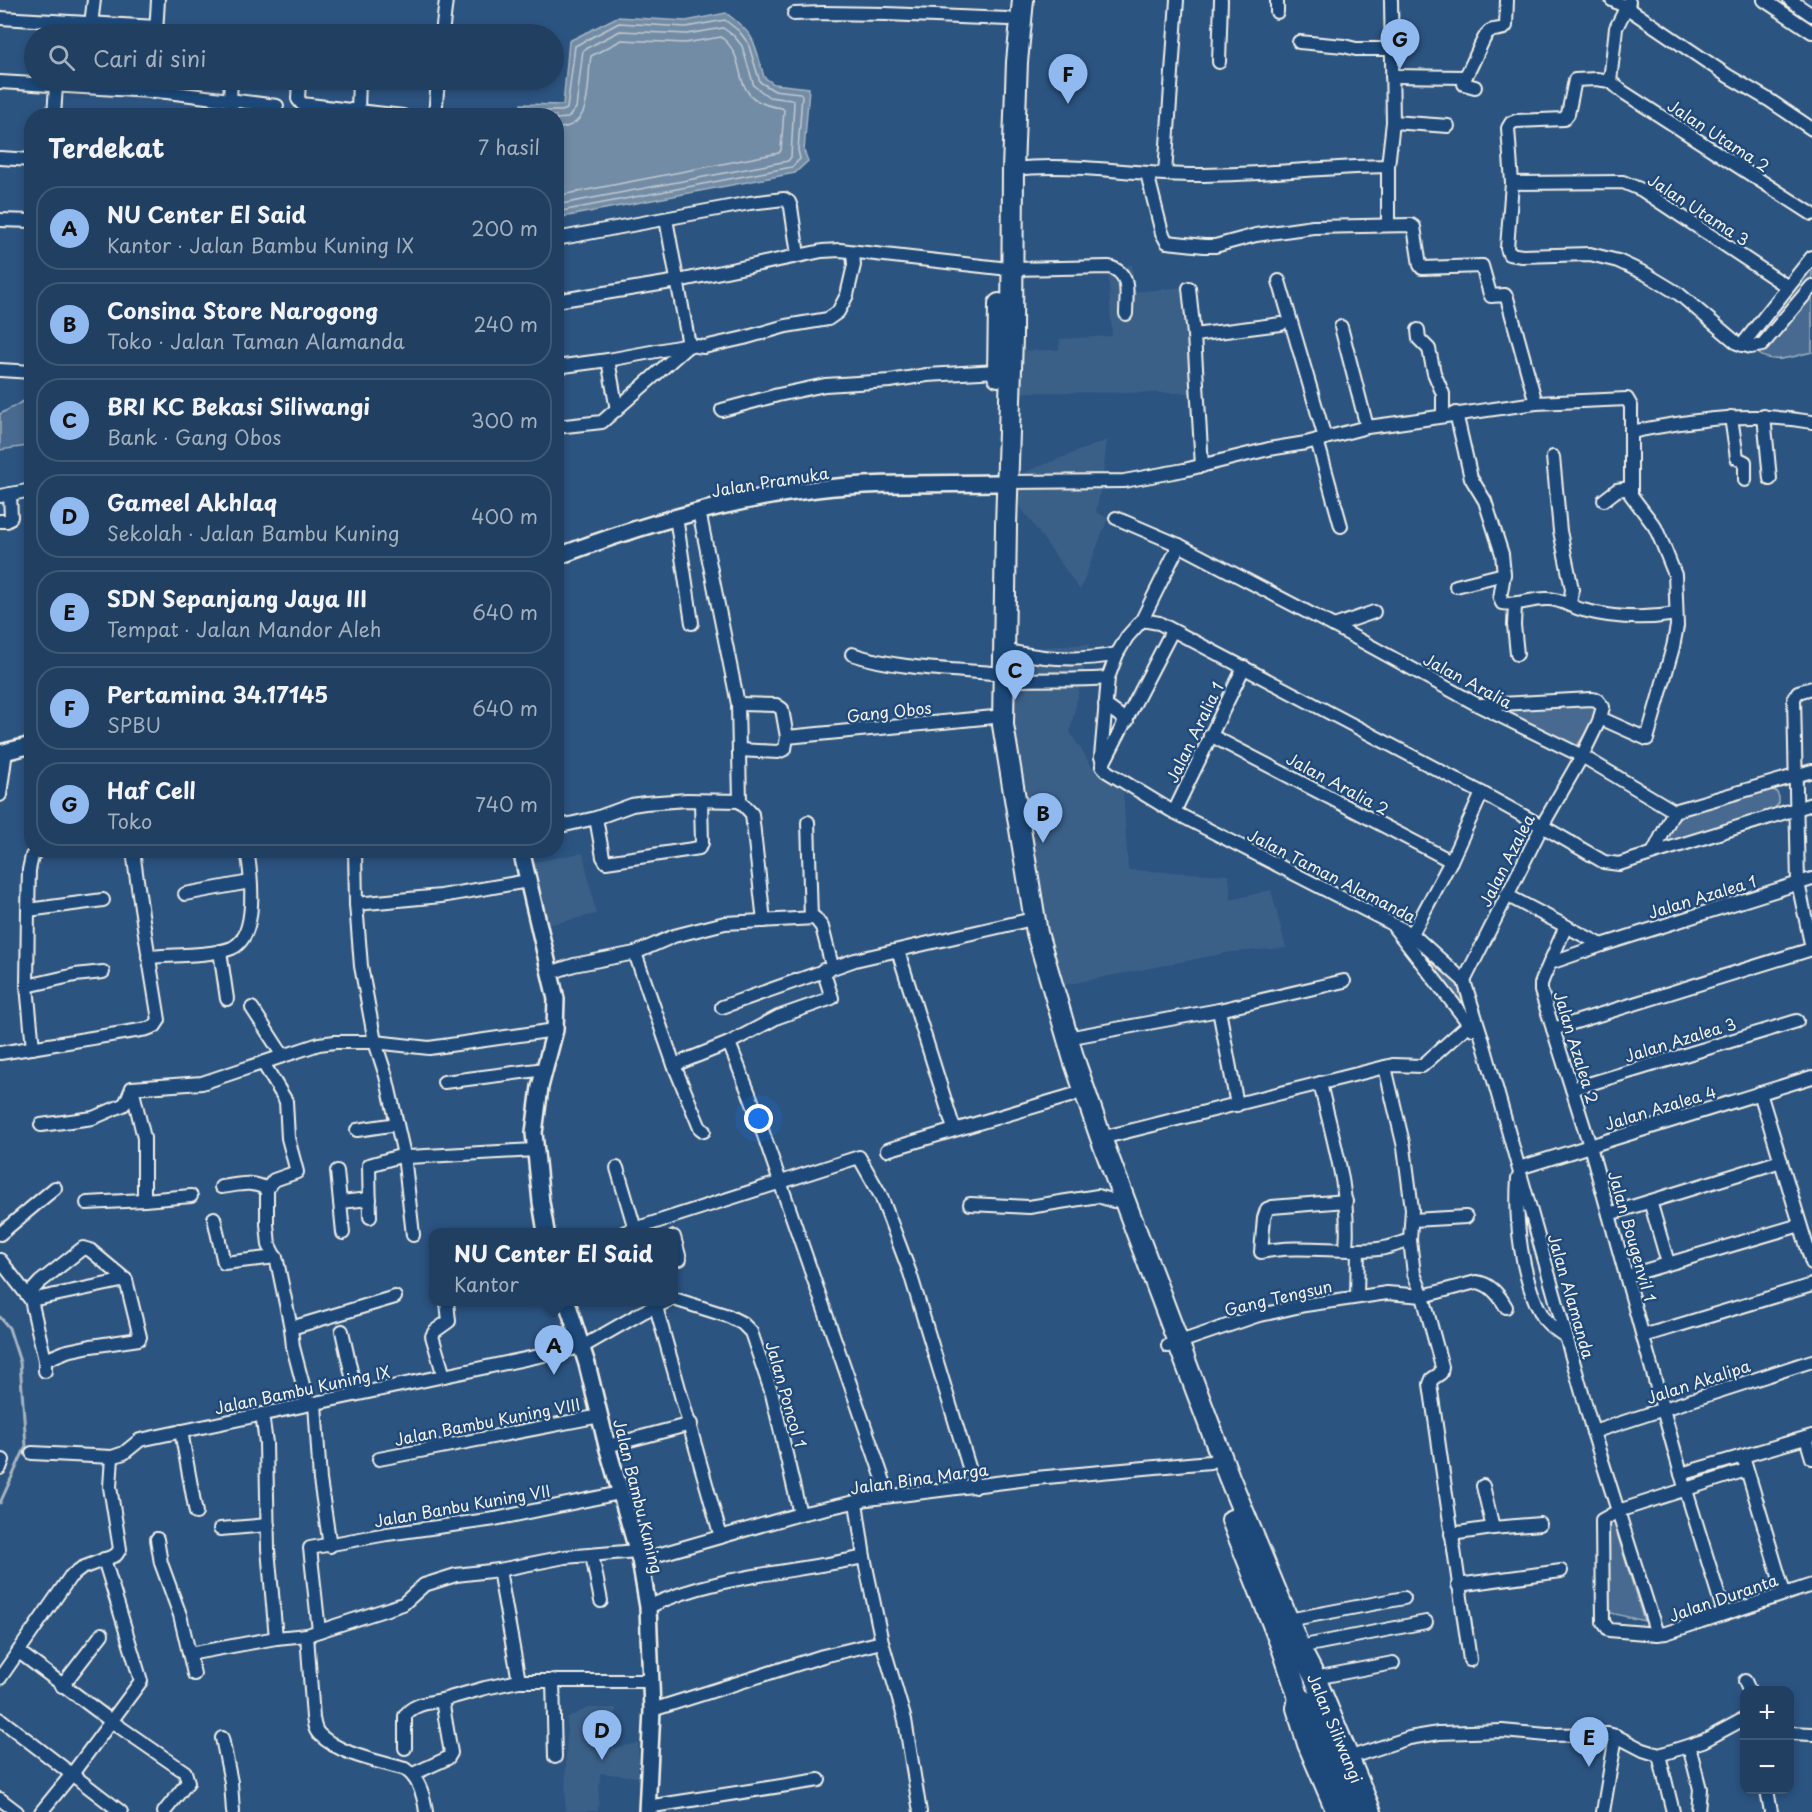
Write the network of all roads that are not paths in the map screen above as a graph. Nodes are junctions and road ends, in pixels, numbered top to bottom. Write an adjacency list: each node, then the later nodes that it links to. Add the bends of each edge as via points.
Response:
1 (94, 0): 17 (street)
2 (158, 0): 18 (street)
3 (446, 0): 19 (street)
4 (1023, 0): 49 (main road)
5 (1177, 0): 51 (street)
6 (1221, 0): 23 (street)
7 (1391, 0): 22 (street)
8 (1507, 0): 24 (street, via 1506,26 1486,33)
9 (1612, 0): 12 (street)
10 (1764, 0): 20 (street)
11 (1790, 0): 15 (street)
12 (1628, 4): 26 (street, via 1616,28); 45 (street, via 1679,44)
13 (1009, 10): 14 (street); 62 (main road)
14 (794, 15)
15 (1812, 15)
16 (0, 18): 17 (street)
17 (90, 24)
18 (157, 24)
19 (443, 24)
20 (1812, 32)
21 (1299, 42): 22 (street)
22 (1391, 49): 25 (street)
23 (1219, 62)
24 (1466, 75): 25 (street); 29 (street, via 1464,84)
25 (1392, 76): 43 (street)
26 (1610, 81): 52 (street, via 1575,80 1564,119 1511,123 1508,128); 53 (street, Jalan Utama 2)
27 (0, 82): 28 (street)
28 (24, 83)
29 (1475, 87)
30 (56, 90): 38 (street)
31 (177, 90): 36 (street)
32 (230, 90): 36 (street)
33 (298, 90): 40 (street, via 302,104)
34 (359, 90): 41 (street)
35 (437, 90): 42 (street)
36 (230, 99): 37 (street); 39 (street)
37 (277, 106)
38 (55, 108)
39 (231, 108)
40 (334, 108)
41 (358, 108)
42 (436, 108)
43 (1393, 122): 44 (street); 48 (street)
44 (1448, 126)
45 (1812, 129)
46 (0, 158): 47 (street)
47 (24, 159)
48 (1388, 166): 51 (street, via 1254,174); 57 (street)
49 (1013, 169): 50 (street, via 1043,165); 62 (main road)
50 (1147, 173): 51 (street); 57 (street, via 1167,242 1215,246 1313,227)
51 (1165, 174)
52 (1512, 183): 66 (street, Jalan Utama 3, via 1631,185); 75 (street, via 1507,248 1510,254 1598,255 1618,261 1679,294)
53 (1812, 214)
54 (666, 219): 58 (street); 60 (street, via 784,199 791,207); 63 (street)
55 (0, 220): 56 (street)
56 (24, 221)
57 (1388, 225): 81 (street, via 1413,226 1422,268 1484,267 1491,296 1507,298)
58 (564, 238)
59 (853, 252): 60 (street); 62 (street); 74 (street, via 848,295 838,312 828,319 704,347)
60 (798, 255): 63 (street)
61 (1812, 257): 66 (street)
62 (1006, 269): 69 (street, via 1118,270 1126,281); 79 (main road); 96 (main road)
63 (678, 281): 68 (street); 74 (street)
64 (1279, 281): 91 (street)
65 (1812, 286): 75 (street, via 1762,345)
66 (1788, 287): 75 (street)
67 (1189, 288): 73 (street)
68 (564, 300)
69 (1126, 314)
70 (1281, 324): 73 (street)
71 (1341, 327): 89 (street)
72 (1418, 330): 84 (street, via 1419,339 1429,349)
73 (1194, 335): 93 (street)
74 (689, 345): 76 (street); 82 (street)
75 (1742, 345)
76 (608, 360): 77 (street); 82 (street)
77 (564, 366)
78 (0, 370): 80 (street)
79 (998, 370): 83 (street, via 825,385); 96 (main road)
80 (24, 371)
81 (1536, 403): 84 (street); 90 (street, via 1627,399 1631,406)
82 (617, 410): 88 (street, via 602,422)
83 (722, 410)
84 (1450, 414): 89 (street); 108 (street, via 1469,471 1493,524)
85 (1764, 416): 86 (street); 87 (street); 94 (street)
86 (1731, 417): 90 (street); 95 (street, via 1737,458 1744,462)
87 (1812, 422)
88 (564, 426)
89 (1367, 427): 91 (street)
90 (1631, 432): 97 (street)
91 (1321, 439): 93 (street); 105 (street)
92 (1553, 458): 111 (street, via 1560,531 1572,589)
93 (1202, 466): 96 (street, via 1107,487)
94 (1770, 478)
95 (1745, 480)
96 (1003, 483): 101 (street, Jalan Pramuka, via 818,489); 118 (main road)
97 (1630, 488): 100 (street, via 1617,490); 113 (street, via 1655,527 1675,575)
98 (24, 491): 99 (street)
99 (5, 495): 104 (street, via 10,517)
100 (1604, 500)
101 (699, 511): 102 (street, Jalan Pramuka); 128 (street)
102 (676, 517): 107 (street, Jalan Pramuka); 115 (street)
103 (1116, 518): 106 (street, Jalan Aralia)
104 (0, 521)
105 (1341, 526)
106 (1179, 545): 114 (street); 116 (street, Jalan Aralia)
107 (564, 554)
108 (1504, 574): 109 (street); 110 (street, via 1501,600)
109 (1456, 585)
110 (1515, 604): 111 (street, via 1548,599); 121 (street)
111 (1570, 606): 113 (street, via 1644,617)
112 (1374, 612): 116 (street)
113 (1677, 614): 132 (street, via 1673,647 1647,739)
114 (1142, 620): 117 (street, via 1159,623); 120 (street)
115 (692, 623)
116 (1334, 626): 130 (street, Jalan Aralia)
117 (1172, 631): 123 (street); 133 (street)
118 (998, 650): 122 (street); 126 (main road)
119 (852, 654): 126 (street, via 873,661)
120 (1117, 654): 122 (street); 125 (street)
121 (1517, 654)
122 (1034, 658): 124 (street)
123 (1244, 667): 134 (street, Jalan Aralia 1); 143 (street)
124 (1032, 678): 125 (street); 126 (street)
125 (1108, 678): 129 (street)
126 (996, 679): 131 (main road); 198 (main road, via 1037,933)
127 (1812, 688): 142 (street, via 1798,692 1794,698)
128 (738, 704): 135 (street, via 779,706); 137 (street)
129 (1105, 705): 133 (street); 140 (street)
130 (1478, 705): 132 (street, via 1597,700 1603,707); 139 (street, Jalan Aralia)
131 (993, 717): 135 (street, Gang Obos); 173 (main road, via 999,779)
132 (1600, 718): 139 (street, Jalan Azalea)
133 (1127, 721): 140 (street)
134 (1210, 735): 150 (street, Jalan Aralia 1); 161 (street, Jalan Aralia 2)
135 (787, 737): 137 (street, via 785,749 778,752)
136 (24, 747): 138 (street)
137 (739, 750): 146 (street)
138 (3, 752): 144 (street)
139 (1582, 756): 149 (street, Jalan Aralia); 154 (street, Jalan Azalea)
140 (1102, 766): 150 (street, Jalan Taman Alamanda)
141 (1812, 771): 142 (street)
142 (1794, 776): 148 (street); 149 (street)
143 (1482, 793): 154 (street); 161 (street)
144 (0, 795)
145 (700, 801): 146 (street); 151 (street, via 632,805); 151 (street, via 702,843 693,849 606,862)
146 (740, 801): 172 (street, via 754,820)
147 (1812, 804): 148 (street)
148 (1797, 808): 155 (street); 165 (street)
149 (1674, 811): 155 (street)
150 (1174, 812): 174 (street, Jalan Taman Alamanda)
151 (596, 818): 153 (street)
152 (808, 822): 171 (street)
153 (564, 825)
154 (1542, 825): 155 (street, via 1611,864); 167 (street, Jalan Azalea)
155 (1653, 853)
156 (32, 858): 170 (street)
157 (134, 858): 182 (street)
158 (248, 858): 164 (street)
159 (355, 858): 169 (street)
160 (523, 858): 163 (street)
161 (1451, 861): 176 (street)
162 (1812, 879): 165 (street, Jalan Azalea 1)
163 (528, 881): 169 (street, via 441,896); 186 (street)
164 (250, 882): 166 (street); 179 (street, via 251,911 241,939 234,947)
165 (1798, 883): 177 (street, Jalan Azalea 1); 178 (street)
166 (185, 894)
167 (1506, 895): 175 (street); 188 (street, Jalan Azalea)
168 (103, 900): 170 (street)
169 (356, 904): 200 (street, via 361,966)
170 (28, 910): 189 (street)
171 (811, 918): 172 (street); 184 (street, via 822,927)
172 (764, 921): 181 (street, via 725,923 674,936)
173 (1024, 921): 180 (street); 215 (main road, via 1059,1058)
174 (1391, 923): 176 (street, Jalan Taman Alamanda); 195 (street)
175 (1566, 926): 177 (street); 183 (street, Jalan Azalea 2)
176 (1412, 934): 188 (street, Jalan Taman Alamanda)
177 (1602, 945): 183 (street, Jalan Azalea 1)
178 (1812, 948): 196 (street)
179 (220, 951): 182 (street); 190 (street)
180 (898, 951): 184 (street); 219 (street)
181 (635, 953): 186 (street); 206 (street)
182 (148, 957): 202 (street, via 159,1020 155,1026)
183 (1550, 963): 196 (street, Jalan Azalea 2, via 1541,984)
184 (828, 968): 191 (street); 201 (street, via 832,998 778,1017)
185 (103, 972): 189 (street)
186 (550, 973): 197 (street, via 556,999)
187 (1344, 981): 193 (street)
188 (1464, 981): 199 (street)
189 (27, 986): 202 (street)
190 (227, 999)
191 (722, 1007)
192 (252, 1008): 204 (street)
193 (1219, 1010): 198 (street); 216 (street)
194 (1797, 1021): 213 (street, Jalan Azalea 3)
195 (1468, 1025): 199 (street); 207 (street, via 1422,1066)
196 (1553, 1029): 213 (street, Jalan Azalea 2)
197 (555, 1030): 200 (street, via 429,1048); 208 (street)
198 (1067, 1038): 222 (main road)
199 (1482, 1038): 229 (street)
200 (375, 1042): 204 (street, via 335,1042); 217 (street)
201 (729, 1043): 206 (street); 231 (street)
202 (33, 1048): 203 (street)
203 (0, 1053)
204 (283, 1056): 205 (street)
205 (263, 1064): 212 (street, via 202,1083); 234 (street, via 285,1101 288,1138 297,1172 274,1180)
206 (674, 1065): 221 (street)
207 (1385, 1067): 211 (street); 249 (street, via 1404,1147)
208 (545, 1069): 210 (street); 224 (street, via 535,1115)
209 (1812, 1077): 214 (street, Jalan Azalea 4)
210 (444, 1082)
211 (1320, 1083): 216 (street); 239 (street)
212 (132, 1088): 218 (street, via 123,1106 93,1118); 237 (street, via 144,1138)
213 (1572, 1089): 223 (street, Jalan Azalea 2)
214 (1760, 1094): 223 (street, Jalan Azalea 4); 227 (street)
215 (1073, 1095): 219 (street); 238 (main road)
216 (1237, 1105): 222 (street)
217 (397, 1124): 220 (street); 226 (street)
218 (41, 1125)
219 (954, 1129): 225 (street)
220 (357, 1130)
221 (704, 1131)
222 (1101, 1138): 283 (main road)
223 (1590, 1146): 229 (street, Jalan Azalea 4); 244 (street, Jalan Bougenvil 1)
224 (535, 1150): 226 (street); 251 (street)
225 (887, 1150)
226 (404, 1155): 236 (street, via 369,1165); 257 (street)
227 (1781, 1161): 240 (street); 250 (street)
228 (617, 1168): 252 (street)
229 (1519, 1168): 282 (street, Jalan Alamanda); 282 (street, via 1516,1197 1521,1253 1543,1317)
230 (337, 1171): 241 (street)
231 (780, 1183): 248 (street); 306 (street, via 859,1157 881,1196 910,1273); 309 (street)
232 (55, 1188): 255 (street)
233 (221, 1188): 234 (street, via 256,1184)
234 (267, 1190): 261 (street, via 269,1245)
235 (191, 1196): 237 (street)
236 (370, 1198): 241 (street); 245 (street)
237 (144, 1200): 242 (street)
238 (1113, 1201): 243 (street, via 1098,1196 1029,1207); 283 (main road)
239 (1346, 1201): 259 (street); 259 (street, via 1267,1209 1261,1252 1301,1247)
240 (1650, 1201): 244 (street); 264 (street)
241 (340, 1202): 256 (street)
242 (87, 1203)
243 (970, 1204)
244 (1609, 1214): 266 (street, Jalan Bougenvil 1)
245 (370, 1217)
246 (1466, 1217): 249 (street)
247 (214, 1218): 261 (street, via 224,1263)
248 (668, 1218): 253 (street); 254 (street)
249 (1412, 1220): 258 (street)
250 (1800, 1225): 264 (street); 265 (street)
251 (545, 1228)
252 (629, 1228)
253 (639, 1228)
254 (671, 1228)
255 (0, 1233)
256 (343, 1233)
257 (413, 1235)
258 (1410, 1240): 259 (street, via 1381,1249); 269 (street, via 1413,1274)
259 (1352, 1250): 271 (street)
260 (678, 1251): 262 (street)
261 (276, 1257): 279 (street)
262 (680, 1258)
263 (0, 1260): 272 (street)
264 (1668, 1263): 266 (street)
265 (1812, 1263)
266 (1627, 1276): 281 (street, Jalan Bougenvil 1)
267 (126, 1280): 272 (street); 272 (street, via 83,1248 40,1282); 272 (street, via 139,1339 67,1351 45,1365)
268 (1812, 1285): 281 (street)
269 (1423, 1296): 271 (street, Gang Tengsun, via 1387,1293); 278 (street, Gang Tengsun, via 1480,1282 1490,1287); 318 (street, via 1442,1367 1430,1384)
270 (395, 1297): 279 (street)
271 (1357, 1297): 283 (street, Gang Tengsun, via 1256,1316)
272 (30, 1298)
273 (678, 1300): 313 (street, Jalan Poncol 1, via 728,1316 751,1332 772,1394)
274 (447, 1306): 286 (street, via 449,1321 432,1336)
275 (568, 1306): 284 (street, Jalan Bambu Kuning)
276 (656, 1306): 284 (street, Jalan Bambu Kuning IX)
277 (661, 1306): 292 (street)
278 (1506, 1307)
279 (291, 1328): 288 (street)
280 (342, 1331): 287 (street)
281 (1643, 1336): 289 (street, Jalan Bougenvil 1)
282 (1566, 1337): 294 (street, Jalan Alamanda)
283 (1174, 1344): 302 (main road)
284 (582, 1347): 286 (street, Jalan Bambu Kuning IX); 291 (street, Jalan Bambu Kuning)
285 (1812, 1360): 289 (street, Jalan Akalipa)
286 (444, 1376): 287 (street, Jalan Bambu Kuning IX)
287 (356, 1394): 288 (street, Jalan Bambu Kuning IX)
288 (311, 1404): 290 (street, Jalan Bambu Kuning IX); 321 (street)
289 (1664, 1409): 294 (street, Jalan Akalipa); 304 (street, Jalan Bougenvil 1)
290 (261, 1414): 293 (street, Jalan Bambu Kuning IX); 315 (street, via 266,1443)
291 (600, 1416): 296 (street, Jalan Bambu Kuning); 301 (street, Jalan Bambu Kuning VIII)
292 (691, 1425): 296 (street); 319 (street)
293 (181, 1431): 299 (street, Jalan Bambu Kuning IX, via 141,1440); 312 (street)
294 (1593, 1432): 311 (street)
295 (1809, 1437): 298 (street); 300 (street)
296 (607, 1446): 308 (street, Jalan Bambu Kuning)
297 (32, 1453): 299 (street)
298 (1743, 1456): 303 (street); 304 (street)
299 (112, 1457): 325 (street, via 111,1486 120,1549 116,1556)
300 (1812, 1458)
301 (379, 1459)
302 (1216, 1460): 306 (street, Jalan Bina Marga); 335 (main road); 342 (main road)
303 (1746, 1470): 307 (street); 330 (street)
304 (1681, 1474): 307 (street, Jalan Bougenvil 1)
305 (1483, 1486): 316 (street)
306 (975, 1487): 309 (street, Jalan Bina Marga)
307 (1686, 1488): 311 (street); 334 (street, Jalan Bougenvil 1)
308 (620, 1493): 321 (street, Jalan Banbu Kuning VII, via 495,1519); 323 (street, Jalan Bambu Kuning)
309 (889, 1496): 310 (street, Jalan Bina Marga)
310 (856, 1502): 313 (street, Jalan Bina Marga); 324 (street)
311 (1618, 1511): 339 (street); 339 (street, Jalan Duranta, via 1600,1523 1603,1622 1609,1630)
312 (196, 1513)
313 (800, 1514): 319 (street, Jalan Bina Marga)
314 (1540, 1524): 316 (street)
315 (268, 1525): 317 (street); 340 (street)
316 (1492, 1528): 318 (street)
317 (220, 1529)
318 (1450, 1534): 328 (street)
319 (721, 1537): 323 (street, Jalan Bina Marga)
320 (157, 1539): 344 (street)
321 (330, 1546): 337 (street, Jalan Banbu Kuning VII, via 310,1548)
322 (592, 1555): 323 (street, Jalan Bina Marga); 326 (street, Jalan Bina Marga); 332 (street)
323 (638, 1556): 333 (street, Jalan Bambu Kuning)
324 (864, 1557): 333 (street, via 721,1583); 341 (street)
325 (104, 1558): 343 (street, via 70,1577); 358 (street, via 141,1681)
326 (499, 1570): 337 (street, Jalan Bina Marga, via 456,1575 424,1585 403,1604); 351 (street)
327 (1561, 1571): 328 (street)
328 (1458, 1585): 345 (street)
329 (1812, 1585): 330 (street, Jalan Duranta)
330 (1784, 1593): 334 (street, Jalan Duranta)
331 (1404, 1598): 335 (street)
332 (602, 1601)
333 (648, 1607): 352 (street, Jalan Bambu Kuning)
334 (1724, 1613): 339 (street, Jalan Duranta)
335 (1288, 1620): 342 (main road)
336 (1426, 1622): 342 (street)
337 (313, 1633): 340 (street, Jalan Bina Marga); 370 (street, via 313,1718 319,1735 343,1750)
338 (102, 1634): 353 (street)
339 (1657, 1634)
340 (276, 1638): 344 (street, Jalan Bina Marga)
341 (882, 1642): 356 (street, via 803,1661); 381 (street, via 905,1720)
342 (1291, 1648): 349 (main road, Jalan Siliwangi); 354 (main road, Jalan Siliwangi)
343 (19, 1652): 348 (street); 353 (street)
344 (189, 1654): 347 (street)
345 (1470, 1660)
346 (1392, 1663): 349 (street)
347 (194, 1674)
348 (0, 1678)
349 (1315, 1678): 368 (main road, Jalan Siliwangi)
350 (553, 1680): 351 (street); 352 (street); 367 (street)
351 (519, 1681): 355 (street)
352 (651, 1681): 356 (street, Jalan Bambu Kuning)
353 (62, 1686): 358 (street)
354 (1299, 1698): 382 (main road, Jalan Siliwangi, via 1297,1708 1308,1744); 383 (highway, via 1308,1703)
355 (442, 1700): 365 (street, via 407,1712); 370 (street, via 452,1753)
356 (651, 1710): 374 (street, Jalan Bambu Kuning)
357 (0, 1719): 369 (street)
358 (111, 1721): 369 (street); 378 (street, via 185,1772 188,1782)
359 (1740, 1722): 364 (street)
360 (1794, 1733): 361 (street)
361 (1812, 1734)
362 (1617, 1736): 366 (street); 368 (street, via 1451,1732 1409,1738); 385 (street)
363 (222, 1738): 379 (street)
364 (1689, 1746): 366 (street); 387 (street, via 1700,1789)
365 (405, 1748)
366 (1659, 1755): 386 (street)
367 (555, 1757)
368 (1348, 1758): 384 (main road, Jalan Siliwangi)
369 (72, 1774): 376 (street); 377 (street)
370 (413, 1774): 380 (street)
371 (819, 1780): 374 (street)
372 (1768, 1794): 388 (street)
373 (0, 1799): 375 (street)
374 (647, 1810)
375 (17, 1812)
376 (41, 1812)
377 (121, 1812)
378 (164, 1812)
379 (233, 1812)
380 (426, 1812)
381 (920, 1812)
382 (1337, 1812)
383 (1354, 1812)
384 (1371, 1812)
385 (1603, 1812)
386 (1673, 1812)
387 (1698, 1812)
388 (1771, 1812)

